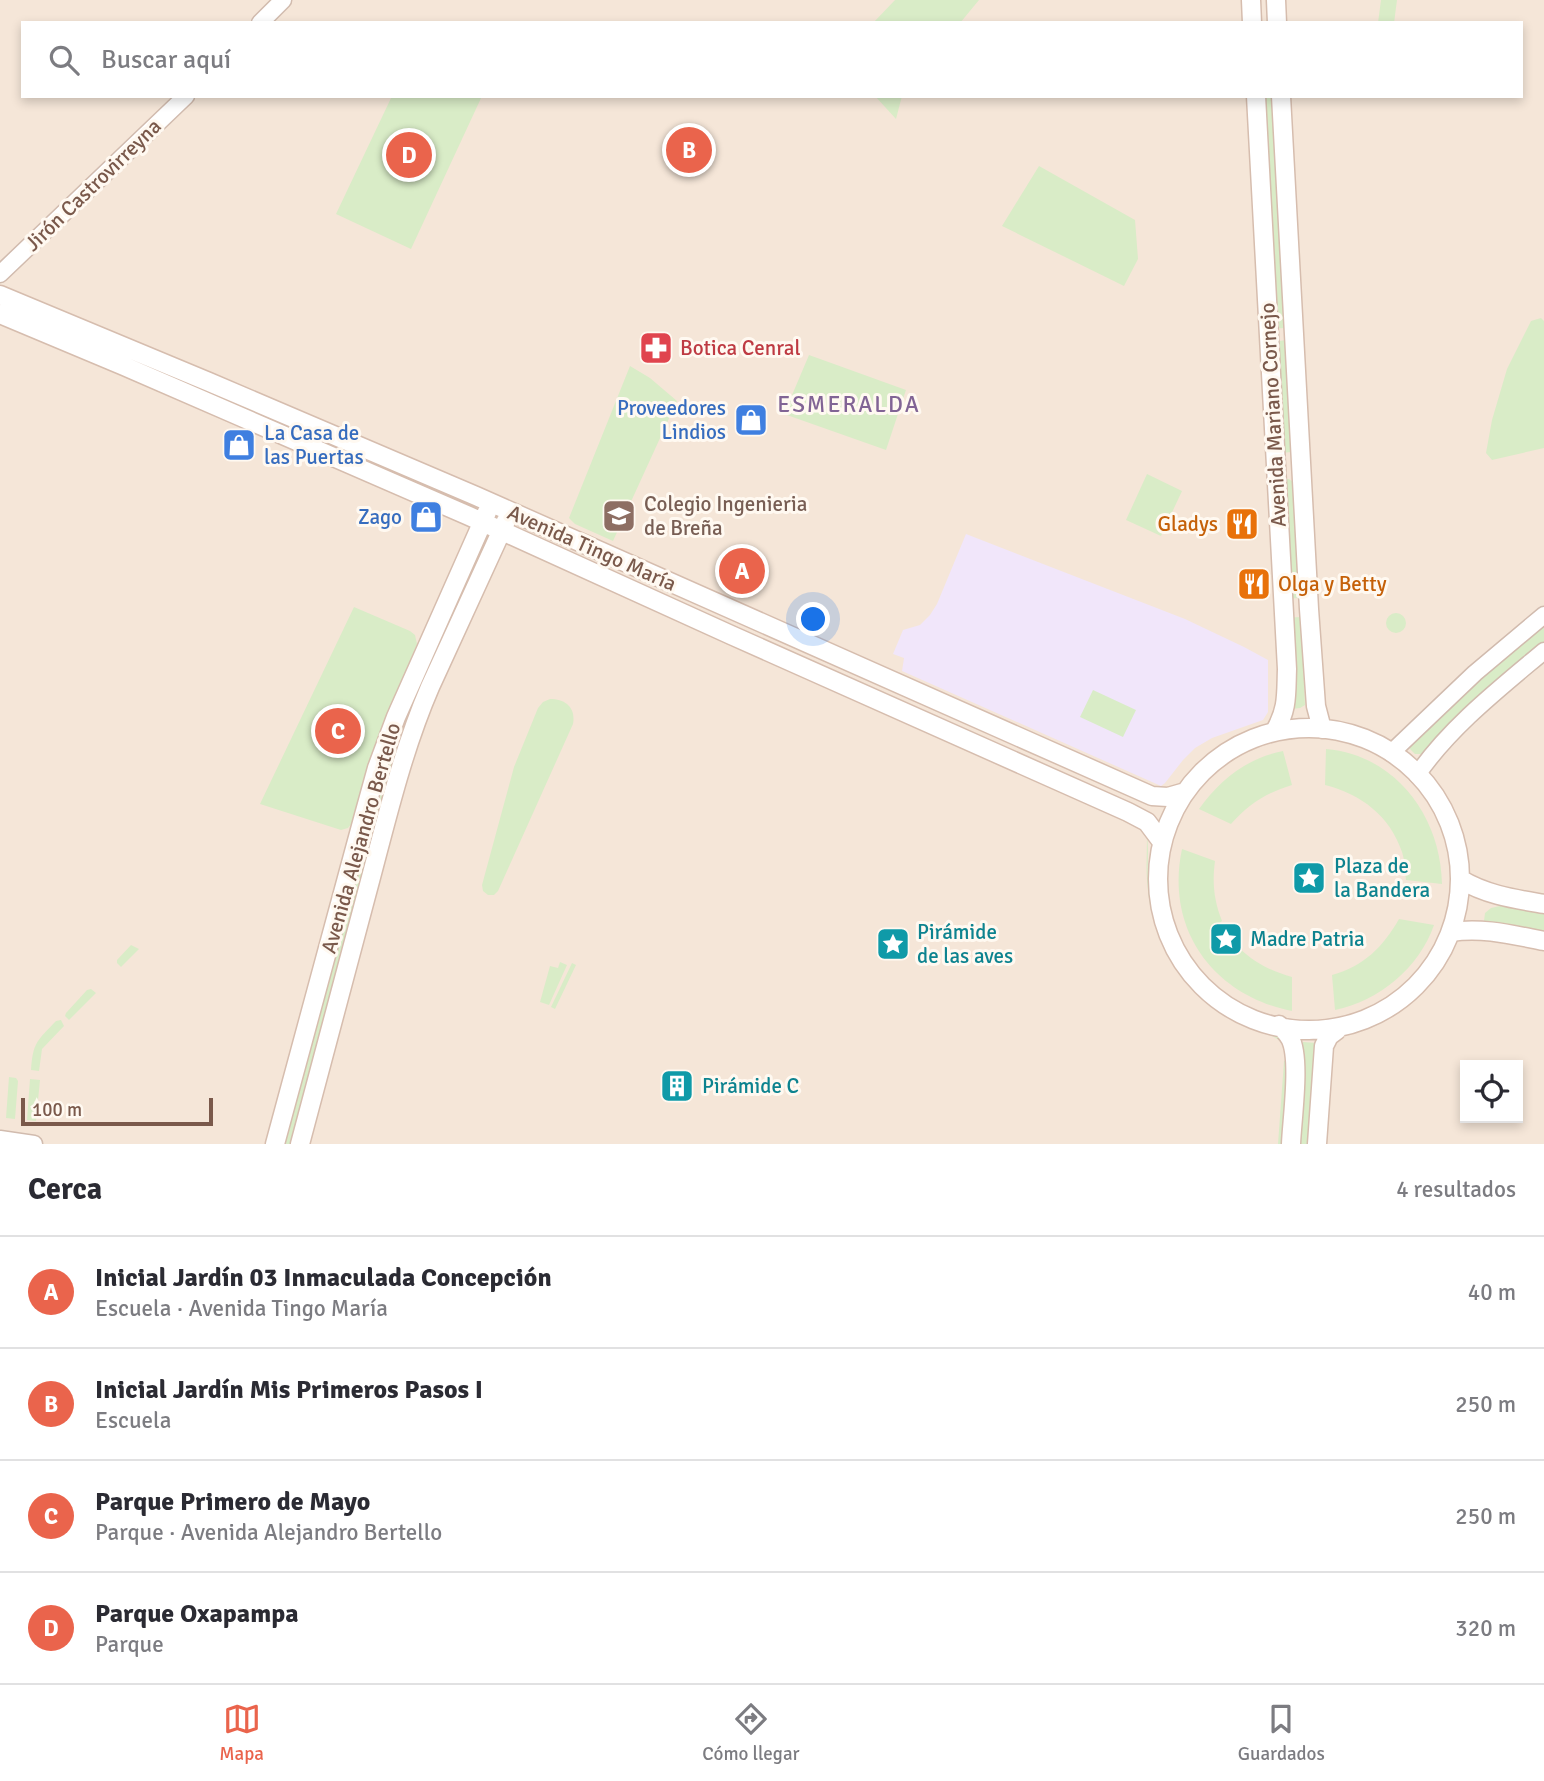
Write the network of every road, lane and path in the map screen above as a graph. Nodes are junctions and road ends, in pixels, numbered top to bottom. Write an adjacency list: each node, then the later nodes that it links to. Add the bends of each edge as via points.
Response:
1 (283, 0): 4 (street)
2 (1251, 0): 5 (main road)
3 (1276, 0): 6 (main road)
4 (262, 21)
5 (1252, 21)
6 (1277, 21)
7 (184, 98): 10 (street, Jirón Castrovirreyna)
8 (1256, 98): 20 (main road, Avenida Mariano Cornejo, via 1287,669 1286,703)
9 (1281, 98): 19 (main road, Avenida Mariano Cornejo, via 1309,610)
10 (0, 274)
11 (0, 295): 13 (main road, Avenida Tingo María)
12 (0, 314): 15 (main road, Avenida Tingo María)
13 (491, 503): 14 (main road, Avenida Tingo María); 15 (main road, Avenida Alejandro Bertello)
14 (510, 512): 16 (main road, Avenida Alejandro Bertello); 23 (main road, Avenida Tingo María, via 1137,790 1159,797)
15 (482, 522): 16 (main road, Avenida Tingo María); 33 (main road, Avenida Alejandro Bertello, via 381,757)
16 (502, 531): 24 (main road, Avenida Tingo María, via 1128,812 1147,822); 34 (main road, Avenida Alejandro Bertello, via 407,748)
17 (1544, 615): 21 (street)
18 (1544, 651): 22 (street, via 1438,747)
19 (1322, 729): 20 (main road); 21 (main road)
20 (1275, 731): 23 (main road, via 1215,757)
21 (1391, 753): 22 (main road)
22 (1417, 775): 25 (main road, via 1449,826 1459,856)
23 (1182, 793): 24 (main road)
24 (1162, 842): 29 (main road, via 1159,892 1166,924 1180,954 1206,987 1228,1005)
25 (1460, 879): 26 (main road, via 1488,893); 27 (main road)
26 (1544, 904)
27 (1451, 932): 28 (main road, via 1489,931); 30 (main road, via 1431,970 1407,995 1381,1013)
28 (1544, 941)
29 (1279, 1026): 30 (main road); 35 (main road, via 1291,1040 1294,1056)
30 (1337, 1030): 36 (main road, via 1324,1046)
31 (0, 1139): 32 (street)
32 (34, 1144)
33 (275, 1144)
34 (300, 1144)
35 (1291, 1144)
36 (1317, 1144)

